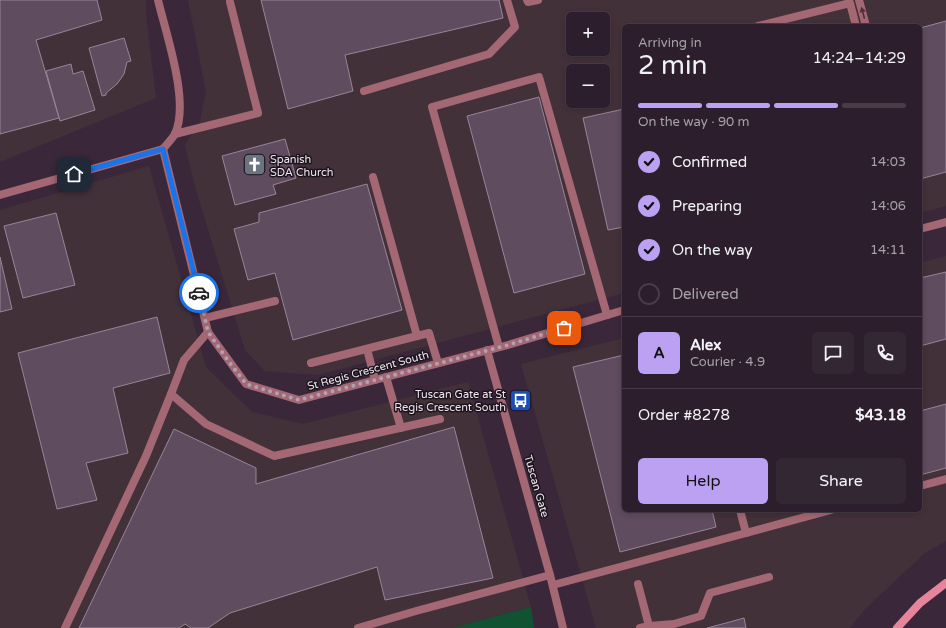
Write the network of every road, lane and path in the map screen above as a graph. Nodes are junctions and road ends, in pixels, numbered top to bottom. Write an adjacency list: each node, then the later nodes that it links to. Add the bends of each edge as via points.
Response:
1 (158, 0): 11 (street, via 178,80 180,111)
2 (507, 0): 10 (street, via 515,27 489,54)
3 (527, 0): 4 (street)
4 (538, 0)
5 (859, 0): 9 (street, one-way to 5)
6 (230, 2): 11 (street, via 258,113)
7 (766, 24): 8 (street, via 850,3)
8 (855, 24)
9 (865, 24)
10 (364, 91)
11 (174, 134): 12 (street)
12 (163, 149): 14 (street); 20 (street, St Regis Crescent South)
13 (373, 176): 22 (street)
14 (0, 195)
15 (946, 222): 16 (street)
16 (922, 228)
17 (275, 301): 20 (street)
18 (622, 311): 19 (street, St Regis Crescent South)
19 (606, 315): 23 (street, St Regis Crescent South); 23 (street, via 540,77 432,106)
20 (205, 318): 21 (street, St Regis Crescent South)
21 (208, 332): 29 (street, St Regis Crescent South, via 246,384 292,398 299,400); 30 (street, via 184,360)
22 (417, 336): 24 (street); 27 (street, via 430,333)
23 (499, 347): 25 (street, St Regis Crescent South)
24 (367, 349): 26 (street); 29 (street)
25 (487, 350): 27 (street, St Regis Crescent South); 38 (street, Tuscan Gate)
26 (311, 363)
27 (438, 364): 28 (street, St Regis Crescent South)
28 (386, 377): 29 (street, St Regis Crescent South); 32 (street)
29 (375, 380)
30 (171, 394): 32 (street, via 206,424 274,456); 44 (street, via 146,456)
31 (440, 419): 32 (street)
32 (401, 428)
33 (946, 479): 34 (street)
34 (922, 485)
35 (741, 512): 37 (street)
36 (824, 512): 37 (street)
37 (746, 533): 42 (street)
38 (550, 575): 42 (street, Tuscan Gate); 45 (street)
39 (770, 577): 43 (street, via 710,593 702,616 674,624)
40 (946, 583): 47 (main road, via 920,603)
41 (638, 584): 43 (street)
42 (553, 585): 46 (street, Tuscan Gate)
43 (644, 627)
44 (65, 628)
45 (358, 628)
46 (563, 628)
47 (897, 628)

